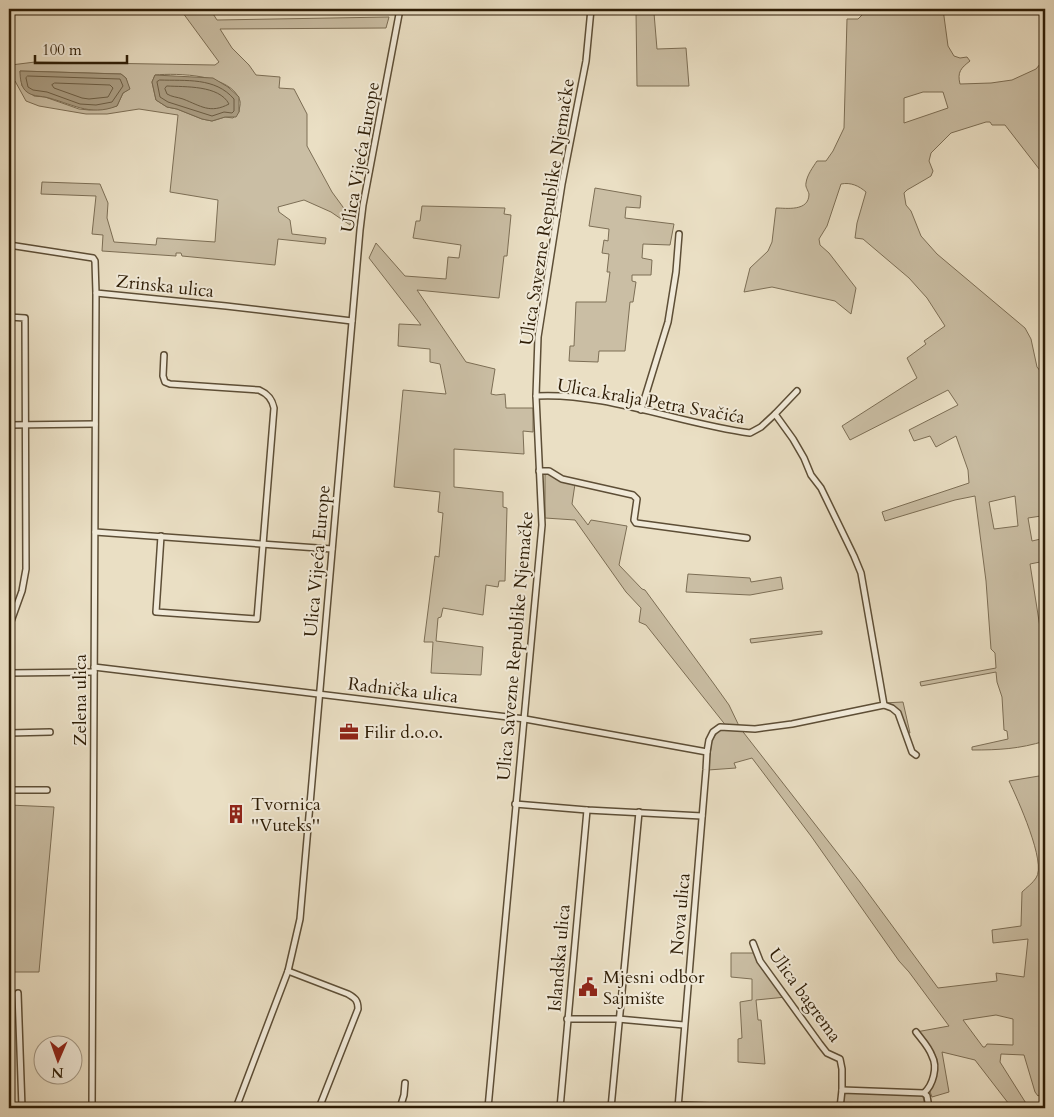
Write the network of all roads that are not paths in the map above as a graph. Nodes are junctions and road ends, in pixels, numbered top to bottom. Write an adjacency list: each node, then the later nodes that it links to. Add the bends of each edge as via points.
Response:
1 (400, 9): 7 (street, Ulica Vijeća Europe, via 363,205)
2 (591, 9): 10 (street, Ulica Savezne Republike Njemačke, via 586,61 562,184 538,337)
3 (679, 234): 11 (street, via 668,322)
4 (9, 245): 5 (street, Zrinska ulica, via 93,258 96,261)
5 (96, 293): 7 (street, Zrinska ulica); 14 (street, Zelena ulica)
6 (9, 316): 13 (street, via 25,318)
7 (352, 321): 21 (street, Ulica Vijeća Europe)
8 (164, 356): 20 (street, via 165,382 259,390 273,402)
9 (797, 391): 12 (street, Ulica kralja Petra Svačića)
10 (536, 396): 11 (street, Ulica kralja Petra Svačića, via 573,397); 16 (street, Ulica Savezne Republike Njemačke)
11 (641, 410): 12 (street, Ulica kralja Petra Svačića, via 750,433)
12 (775, 414): 26 (street, via 821,488 858,564)
13 (24, 424): 14 (street); 15 (street); 22 (street, via 26,569)
14 (95, 424): 17 (street, Zelena ulica)
15 (9, 425)
16 (539, 471): 19 (street, via 634,495 637,499 636,523); 27 (street, Ulica Savezne Republike Njemačke, via 542,525)
17 (95, 532): 18 (street); 23 (street, Zelena ulica)
18 (161, 536): 20 (street); 20 (street, via 156,612 257,619)
19 (747, 538)
20 (264, 544): 21 (street)
21 (332, 549): 25 (street, Ulica Vijeća Europe)
22 (9, 627)
23 (94, 669): 24 (street, Radnička ulica); 25 (street, Radnička ulica); 50 (street, Zelena ulica)
24 (9, 673)
25 (320, 694): 27 (street, Radnička ulica); 39 (street, Ulica Vijeća Europe, via 301,913)
26 (883, 702): 30 (street, via 792,724 755,729 720,727 709,740); 31 (street, via 896,710)
27 (525, 719): 30 (street, Radnička ulica); 34 (street, Ulica Savezne Republike Njemačke)
28 (50, 732): 29 (street)
29 (9, 733)
30 (706, 752): 37 (street, Nova ulica)
31 (916, 755)
32 (9, 790): 33 (street)
33 (47, 790)
34 (515, 804): 35 (street); 54 (street, Ulica Savezne Republike Njemačke)
35 (586, 810): 36 (street); 41 (street, Islandska ulica)
36 (639, 812): 37 (street); 42 (street)
37 (702, 816): 43 (street, Nova ulica)
38 (753, 943): 46 (street, Ulica bagrema, via 760,960 820,1044 827,1053 840,1059)
39 (288, 971): 51 (street, Ulica Vijeća Europe); 52 (street, via 348,994 358,1004)
40 (18, 992): 49 (street)
41 (567, 1019): 42 (street); 55 (street, Islandska ulica)
42 (618, 1019): 43 (street); 56 (street)
43 (684, 1025): 48 (street, Nova ulica)
44 (916, 1032): 47 (street, via 934,1060 932,1083)
45 (405, 1083): 53 (street)
46 (842, 1090): 47 (street); 58 (street, Ulica bagrema)
47 (924, 1094): 59 (street)
48 (678, 1107): 57 (street)
49 (22, 1108)
50 (92, 1108)
51 (236, 1108)
52 (319, 1108)
53 (400, 1108)
54 (488, 1108)
55 (560, 1108)
56 (611, 1108)
57 (768, 1108)
58 (840, 1108)
59 (929, 1108)

